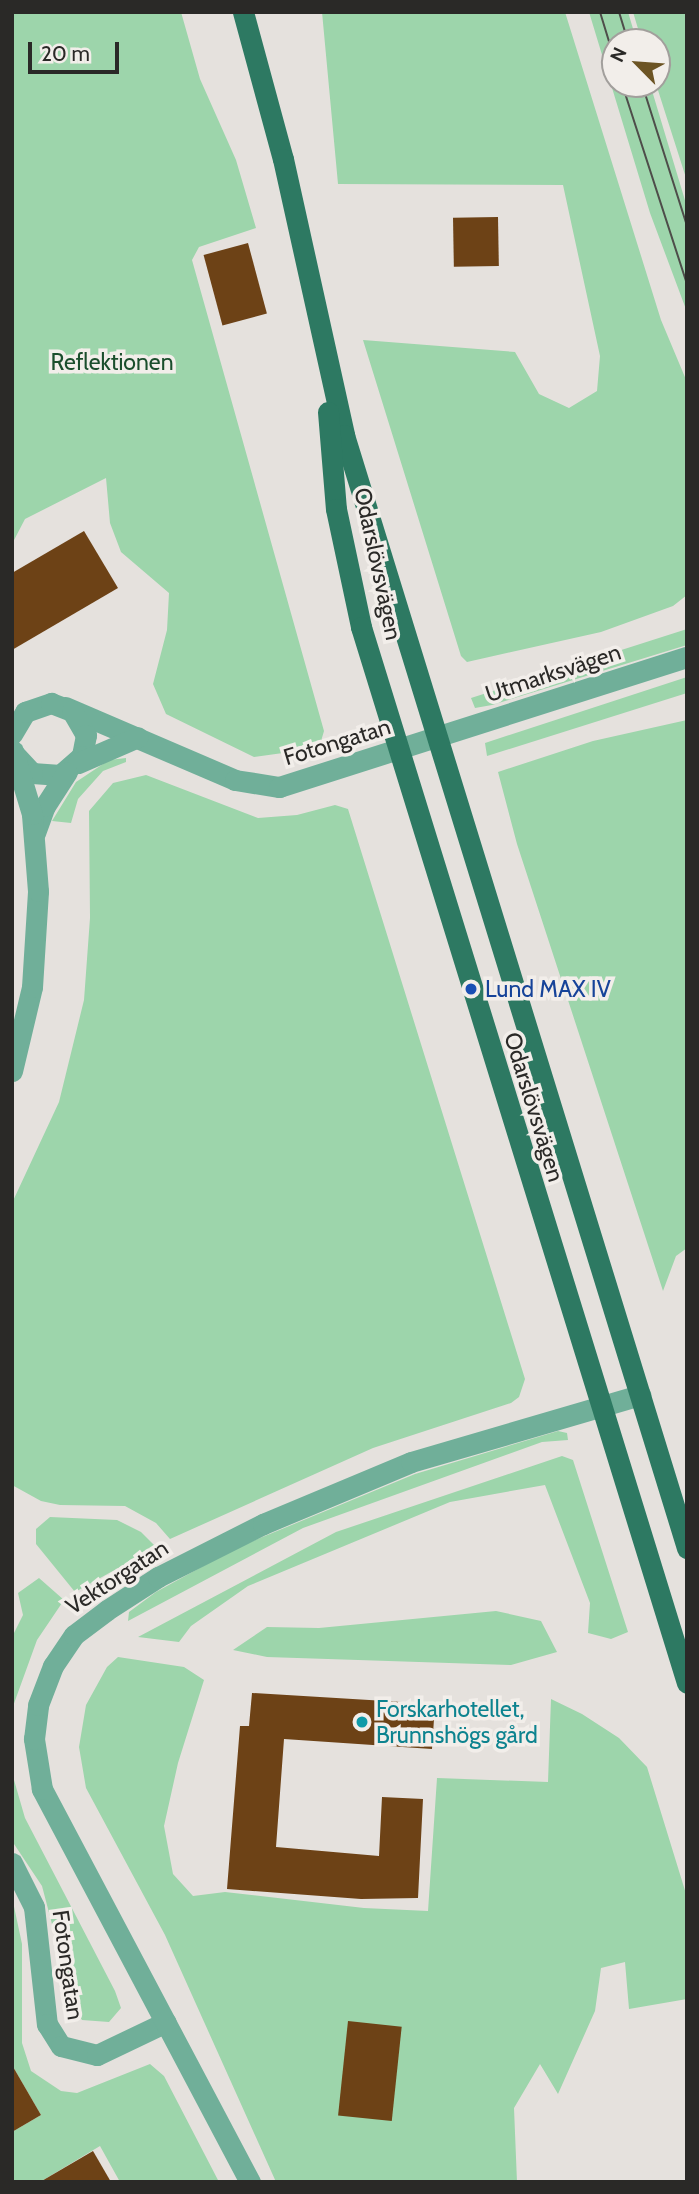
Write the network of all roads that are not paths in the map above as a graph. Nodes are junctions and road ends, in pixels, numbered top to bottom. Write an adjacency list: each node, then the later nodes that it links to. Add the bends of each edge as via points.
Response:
1 (243, 12): 2 (main road, Odarslövsvägen, via 283,159)
2 (321, 333): 6 (main road, Odarslövsvägen, via 344,435); 8 (main road, Odarslövsvägen, via 336,509 361,627)
3 (687, 657): 6 (street, Utmarksvägen)
4 (65, 707): 5 (street, Fotongatan); 7 (street, Fotongatan, via 51,703 30,708 19,717); 9 (street, via 81,722 86,735)
5 (138, 737): 8 (street, Fotongatan, via 255,786 302,782); 9 (street)
6 (435, 738): 8 (street, Fotongatan); 12 (main road, Odarslövsvägen)
7 (13, 744): 9 (street, via 32,773 53,777); 10 (street)
8 (400, 750): 13 (main road, Odarslövsvägen, via 546,1239)
9 (73, 767): 10 (street, via 45,806)
10 (35, 835): 11 (street, via 37,939 27,1018)
11 (12, 1072)
12 (640, 1395): 13 (street, Vektorgatan); 14 (main road, Odarslövsvägen)
13 (603, 1404): 15 (main road, Odarslövsvägen); 17 (street, Vektorgatan, via 411,1462 263,1524 107,1609 62,1651 38,1704 37,1772 57,1822)
14 (687, 1548)
15 (687, 1684)
16 (12, 1863): 17 (street, Fotongatan, via 34,1907 47,2024 61,2046 97,2054)
17 (166, 2022): 18 (street, Vektorgatan)
18 (250, 2182)

